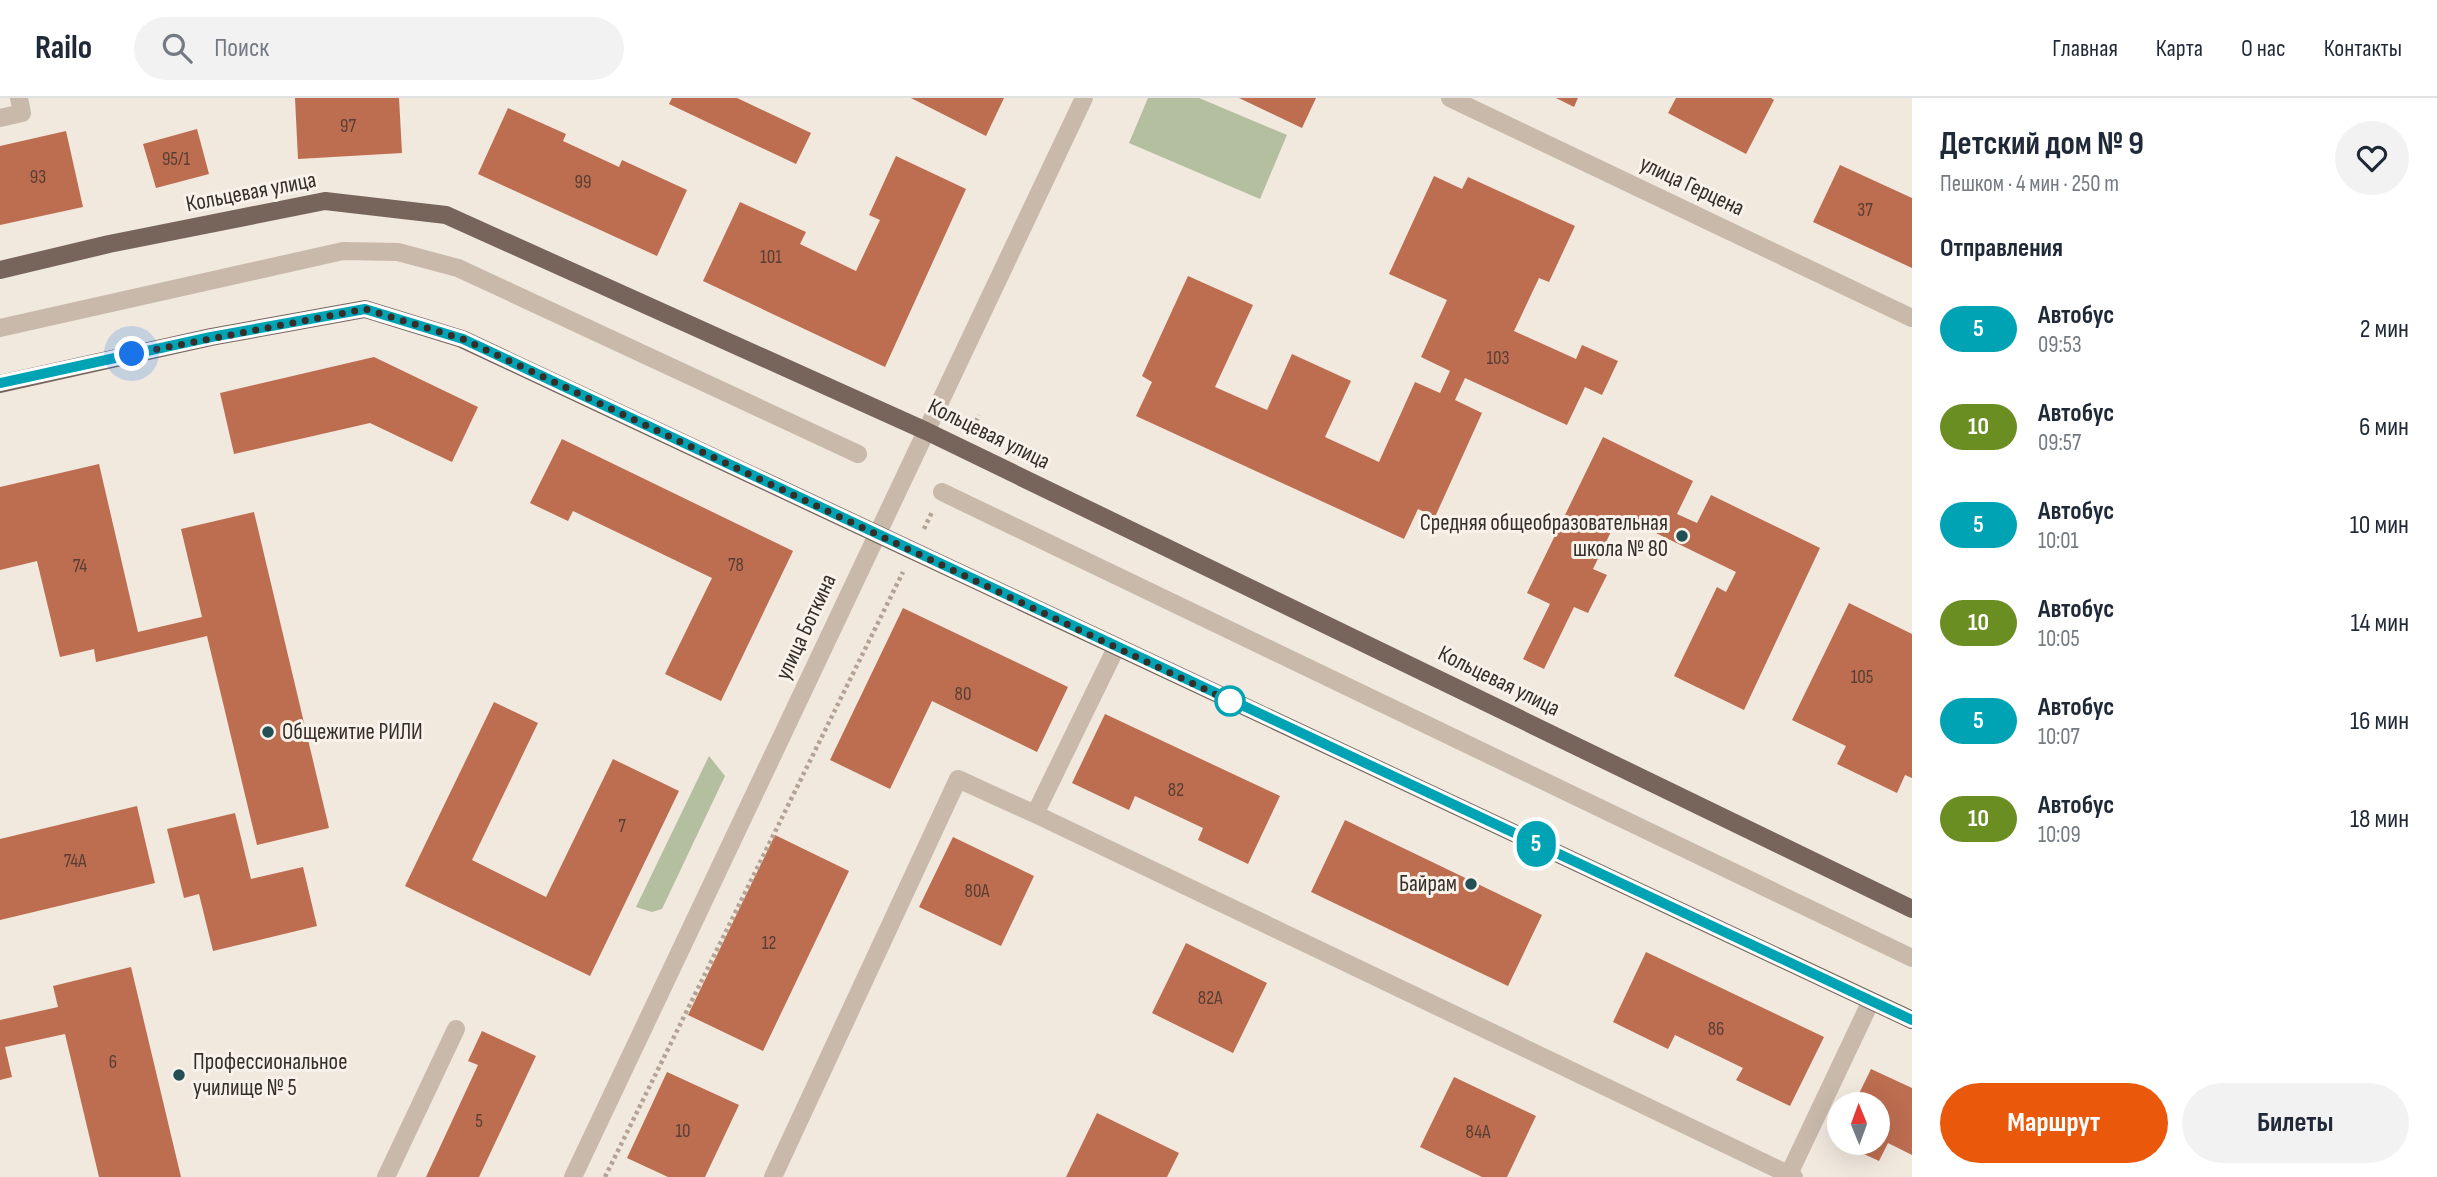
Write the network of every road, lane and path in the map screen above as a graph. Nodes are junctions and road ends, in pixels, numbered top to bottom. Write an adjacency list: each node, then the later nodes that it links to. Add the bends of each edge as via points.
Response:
1 (19, 98): 4 (street, via 22,113)
2 (1084, 98): 9 (street, улица Боткина)
3 (1450, 98): 6 (street, улица Герцена)
4 (0, 118)
5 (0, 270): 9 (main road, Кольцевая улица, via 326,201 446,215)
6 (1912, 318)
7 (0, 328): 10 (street, via 343,251 398,252 458,268)
8 (0, 384): 12 (main road, via 211,337 365,309 463,339)
9 (926, 430): 12 (street, улица Боткина); 16 (main road, Кольцевая улица)
10 (858, 454)
11 (942, 492): 17 (street)
12 (877, 535): 14 (main road); 23 (street, улица Боткина)
13 (897, 586): 24 (path)
14 (1116, 648): 15 (street); 18 (main road)
15 (1035, 814): 21 (street); 25 (street, via 958,779)
16 (1912, 909)
17 (1912, 958)
18 (1871, 1001): 19 (main road); 21 (street)
19 (1912, 1020)
20 (456, 1029): 22 (street)
21 (1791, 1176)
22 (386, 1177)
23 (573, 1177)
24 (606, 1177)
25 (774, 1177)

